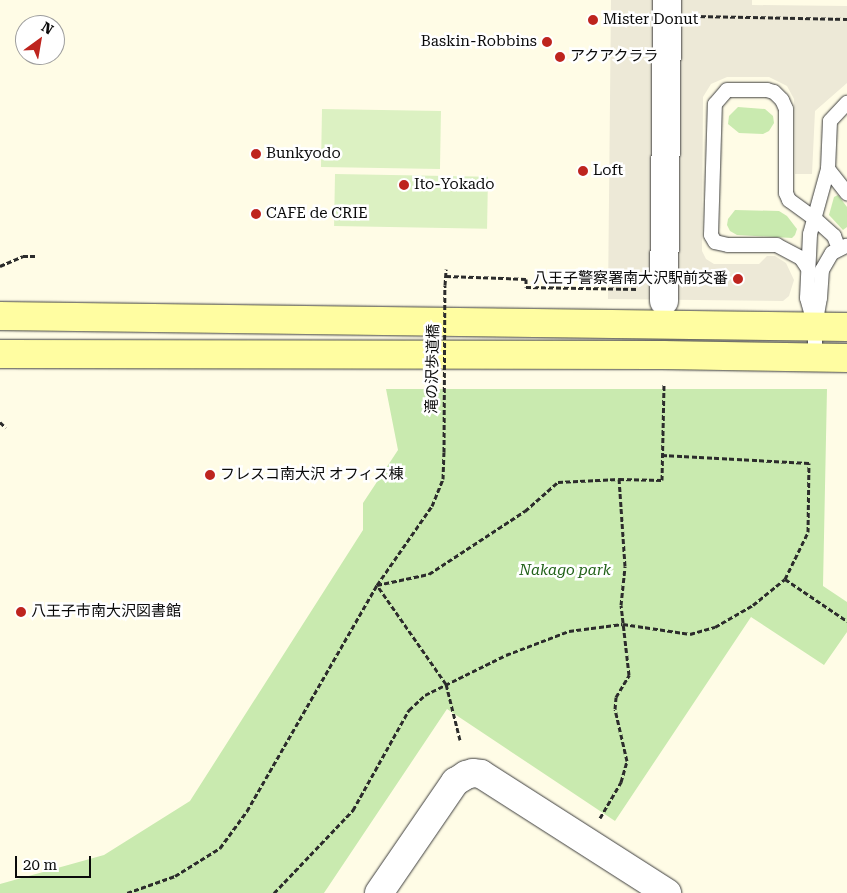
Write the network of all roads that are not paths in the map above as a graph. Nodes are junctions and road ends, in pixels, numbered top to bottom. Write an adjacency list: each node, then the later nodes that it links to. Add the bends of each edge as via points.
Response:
1 (667, 8): 8 (street)
2 (847, 103): 3 (lane, via 830,121)
3 (828, 169): 4 (lane); 5 (lane)
4 (847, 193)
5 (814, 218): 6 (lane); 7 (lane); 7 (lane, via 789,200 786,193 786,109 782,100 767,90 727,90 715,104 711,235 715,242 728,245 777,245 801,258)
6 (843, 247): 10 (lane, via 832,253 822,270)
7 (807, 267): 10 (lane, via 808,298)
8 (664, 295)
9 (0, 316): 10 (street)
10 (815, 326): 11 (street); 13 (lane)
11 (847, 327)
12 (0, 354): 13 (street)
13 (815, 358): 14 (street)
14 (847, 358)
15 (379, 893): 16 (street, via 455,782 473,773 481,774)
16 (667, 893)

